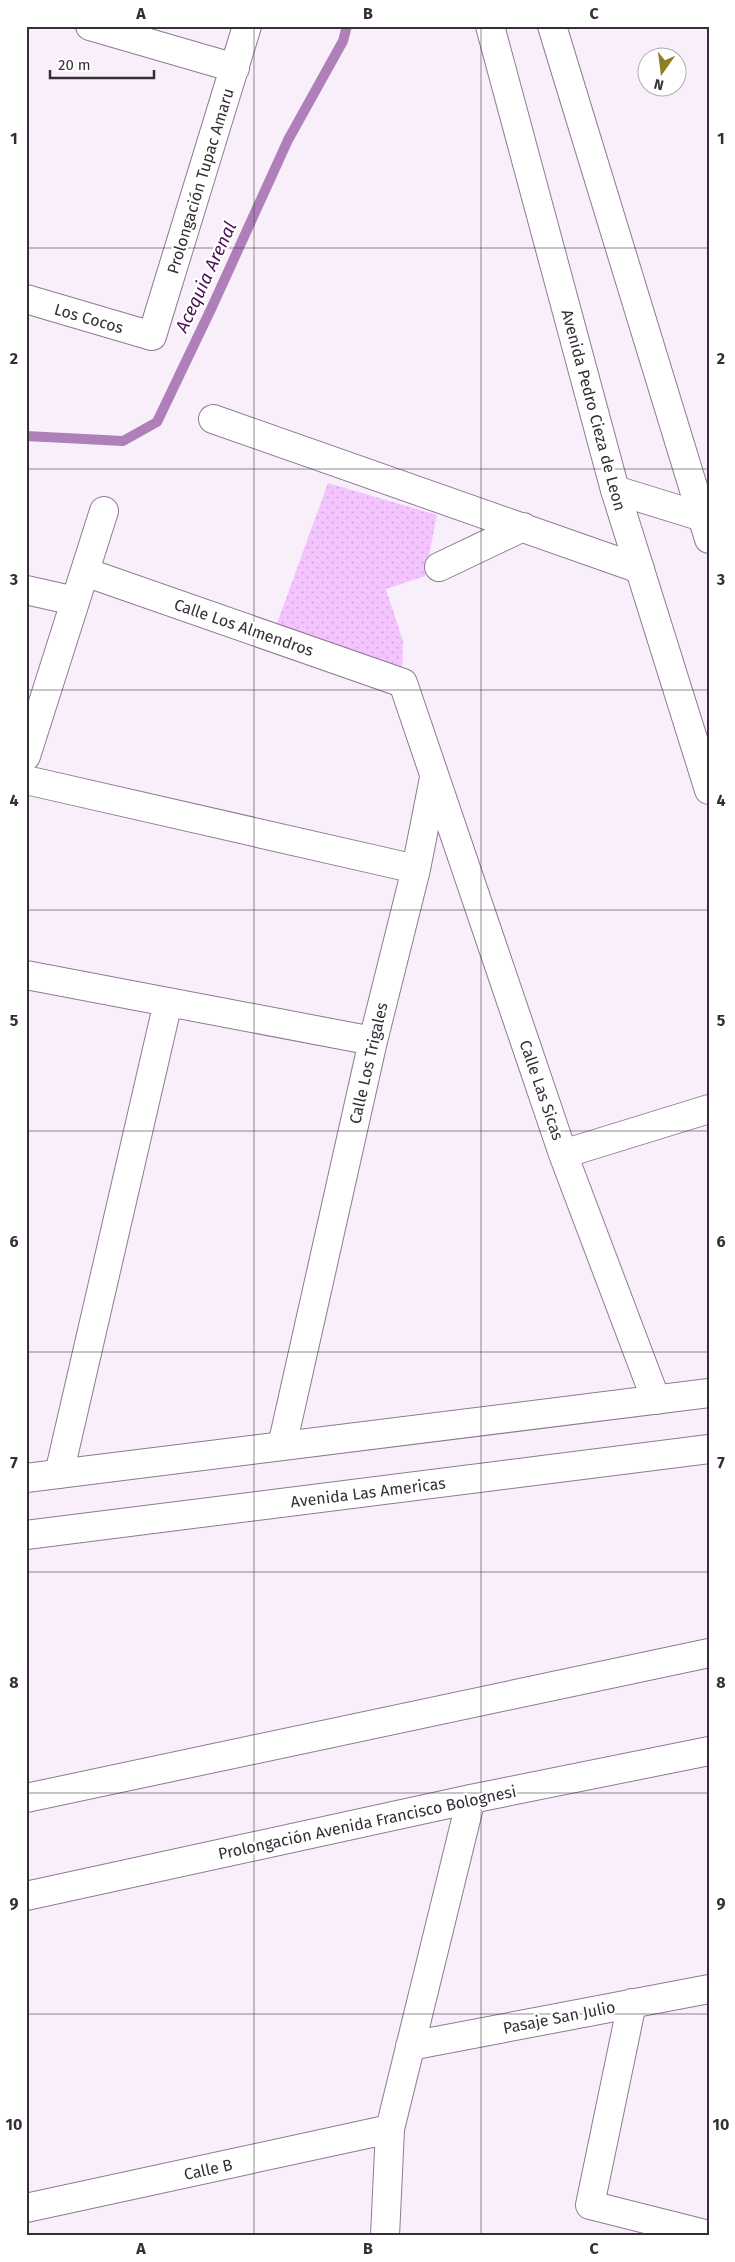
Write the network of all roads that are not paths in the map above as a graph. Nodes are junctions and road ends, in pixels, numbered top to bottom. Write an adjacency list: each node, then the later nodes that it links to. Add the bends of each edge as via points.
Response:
1 (90, 26): 5 (street)
2 (247, 26): 5 (street, Prolongación Tupac Amaru)
3 (490, 26): 9 (street, Avenida Pedro Cieza de Leon)
4 (552, 26): 11 (street)
5 (235, 68): 7 (street, Prolongación Tupac Amaru)
6 (26, 300): 7 (street, Los Cocos)
7 (152, 336)
8 (213, 419): 12 (street)
9 (615, 490): 11 (street); 14 (street, Avenida Pedro Cieza de Leon)
10 (104, 510): 15 (street)
11 (706, 524)
12 (523, 527): 13 (street); 14 (street)
13 (439, 567)
14 (640, 569): 22 (street, Avenida Pedro Cieza de Leon)
15 (85, 572): 17 (street); 18 (street, Calle Los Almendros)
16 (26, 590): 17 (street)
17 (75, 601): 19 (street)
18 (403, 683): 20 (street, Calle Los Trigales)
19 (26, 756)
20 (434, 778): 23 (street, Calle Los Trigales); 28 (street, Calle Las Sicas)
21 (26, 780): 23 (street)
22 (709, 790)
23 (416, 869): 26 (street, Calle Los Trigales)
24 (26, 975): 25 (street)
25 (168, 1002): 26 (street); 33 (street)
26 (373, 1041): 31 (street, Calle Los Trigales)
27 (709, 1109): 28 (street)
28 (563, 1154): 30 (street, Calle Las Sicas)
29 (709, 1393): 30 (street)
30 (656, 1400): 31 (street)
31 (282, 1446): 33 (street)
32 (709, 1449): 35 (street, Avenida Las Americas)
33 (59, 1474): 34 (street)
34 (26, 1478)
35 (26, 1535)
36 (709, 1653): 38 (street)
37 (709, 1751): 39 (street, Prolongación Avenida Francisco Bolognesi)
38 (26, 1798)
39 (471, 1799): 40 (street, Prolongación Avenida Francisco Bolognesi); 43 (street)
40 (26, 1896)
41 (709, 1989): 42 (street, Pasaje San Julio)
42 (632, 2003): 43 (street, Pasaje San Julio); 46 (street, via 590,2205)
43 (410, 2046): 44 (street)
44 (390, 2129): 45 (street, Calle B); 47 (street)
45 (26, 2208)
46 (709, 2235)
47 (385, 2236)

